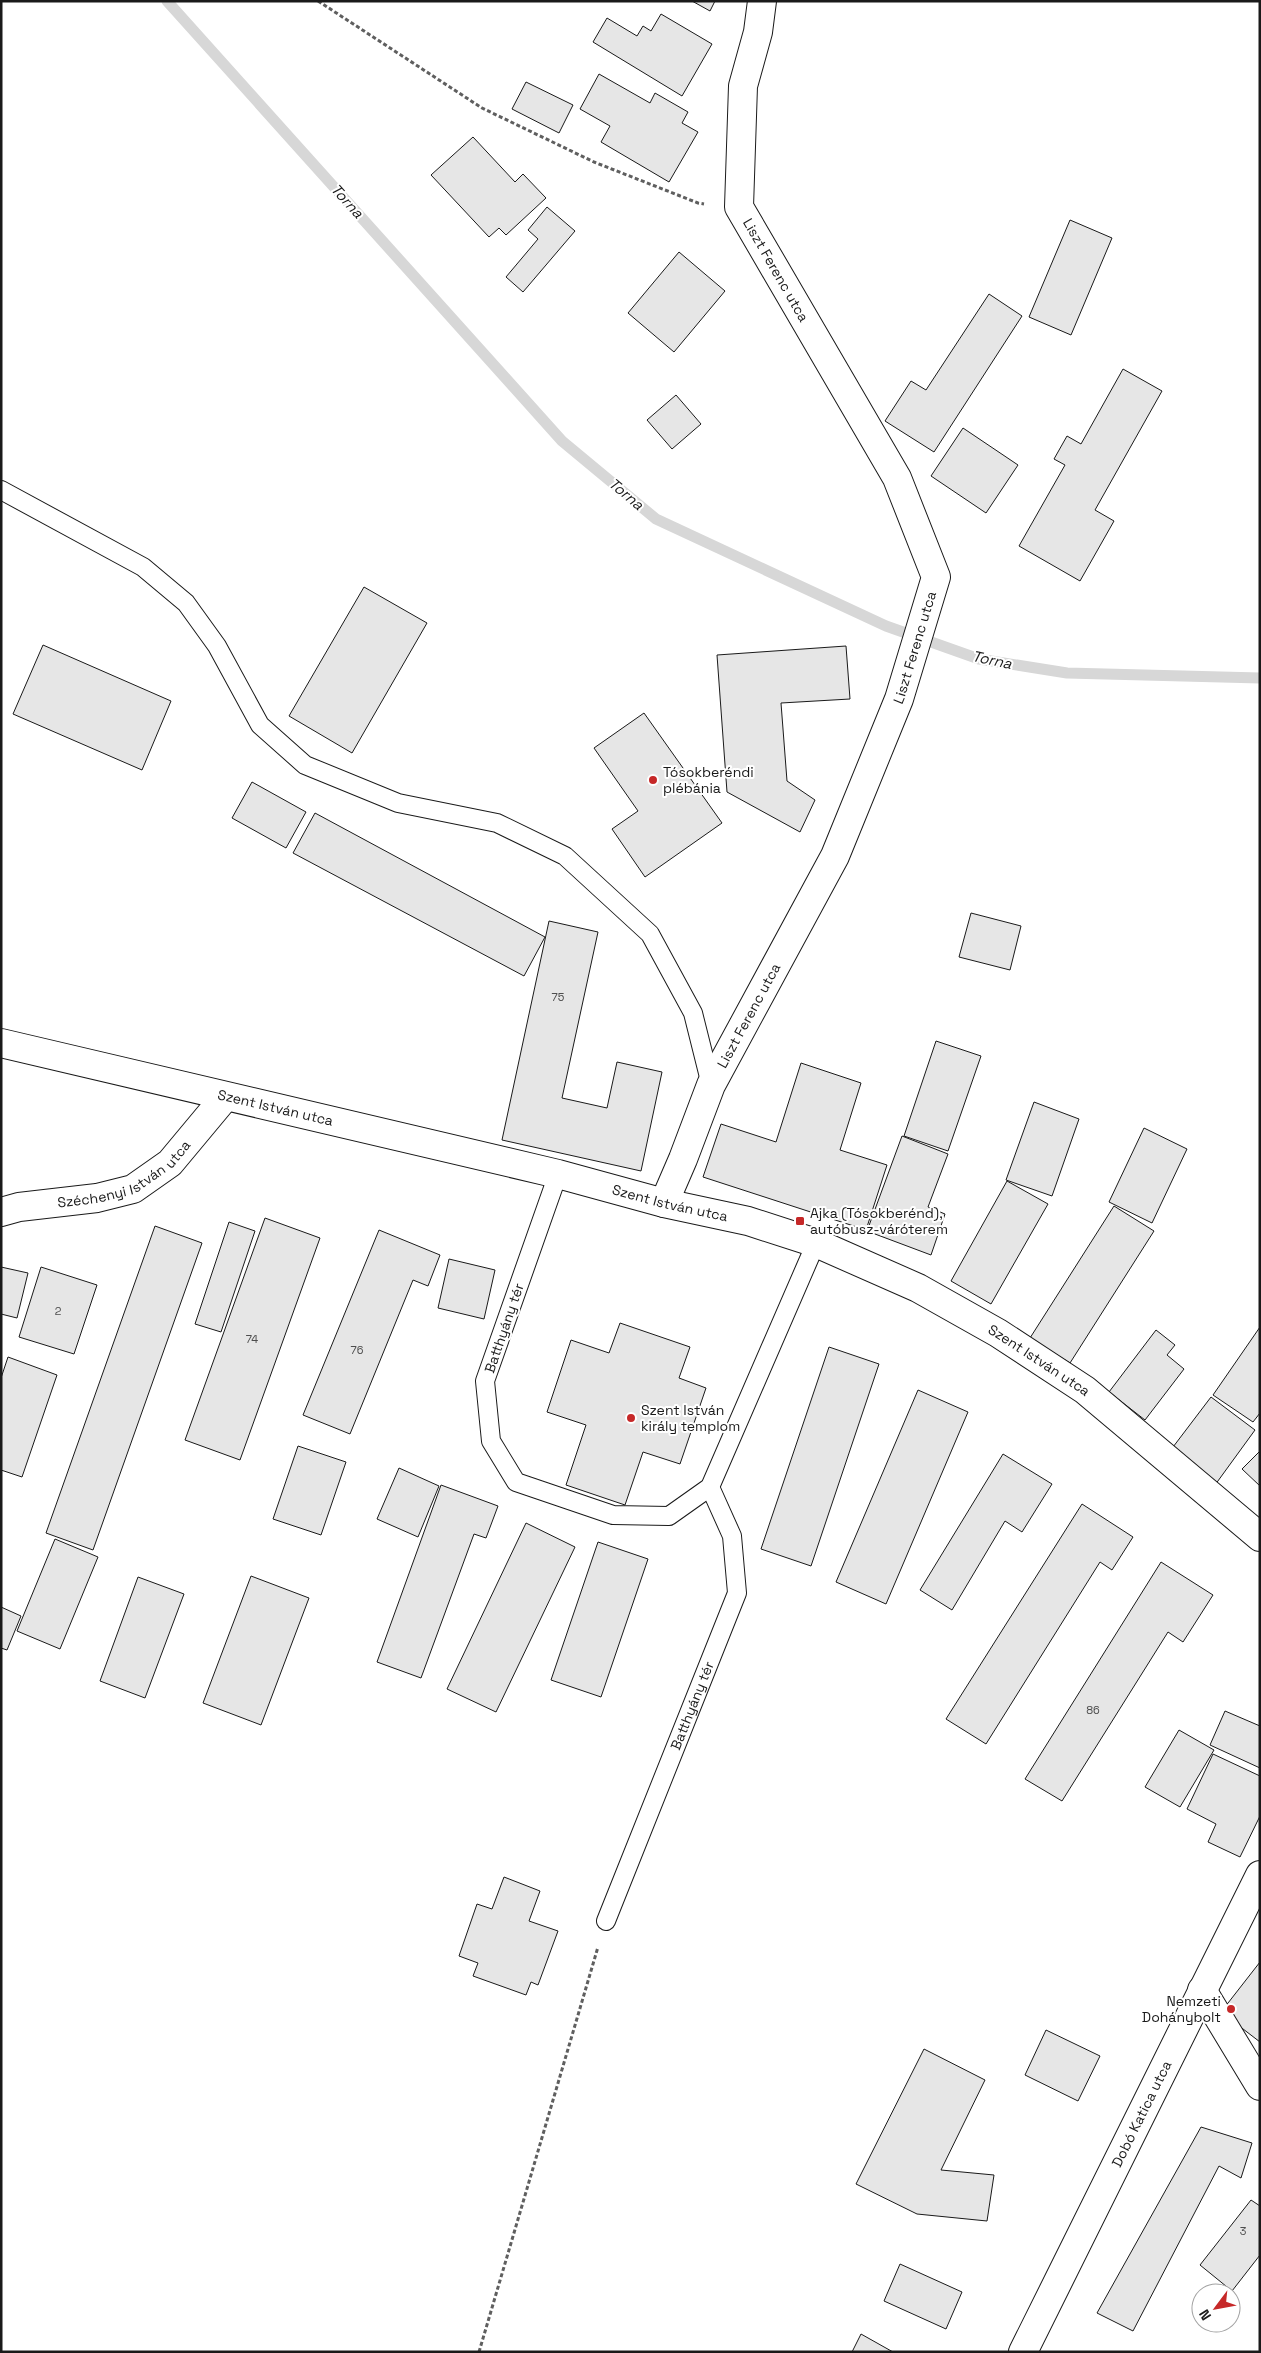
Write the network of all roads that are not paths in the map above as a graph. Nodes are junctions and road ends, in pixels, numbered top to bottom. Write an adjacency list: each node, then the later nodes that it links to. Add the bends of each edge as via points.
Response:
1 (762, 1): 4 (street, Liszt Ferenc utca, via 758,32 743,86 740,207 897,478 936,577 898,700 835,856)
2 (1, 490): 4 (lane, via 143,567 186,603 216,646 260,725 304,765 398,803 497,823 565,856 650,934 694,1013)
3 (1, 1044): 5 (street, Szent István utca)
4 (711, 1085): 7 (street, Liszt Ferenc utca)
5 (225, 1097): 6 (street, Szent István utca); 8 (street, Széchenyi István utca, via 170,1163 133,1189 97,1198)
6 (558, 1174): 7 (street, Szent István utca); 10 (lane, Batthyány tér, via 485,1381 491,1441 516,1482 613,1515 669,1516)
7 (664, 1203): 9 (street, Szent István utca, via 748,1221)
8 (1, 1212)
9 (816, 1243): 10 (lane); 11 (street, Szent István utca, via 918,1288 998,1333 1085,1390)
10 (710, 1487): 13 (lane, Batthyány tér, via 732,1536 737,1593)
11 (1260, 1537)
12 (1260, 1875): 14 (street, Dobó Katica utca)
13 (606, 1921)
14 (1202, 1990): 15 (street); 16 (street, Dobó Katica utca)
15 (1260, 2086)
16 (1023, 2352)

